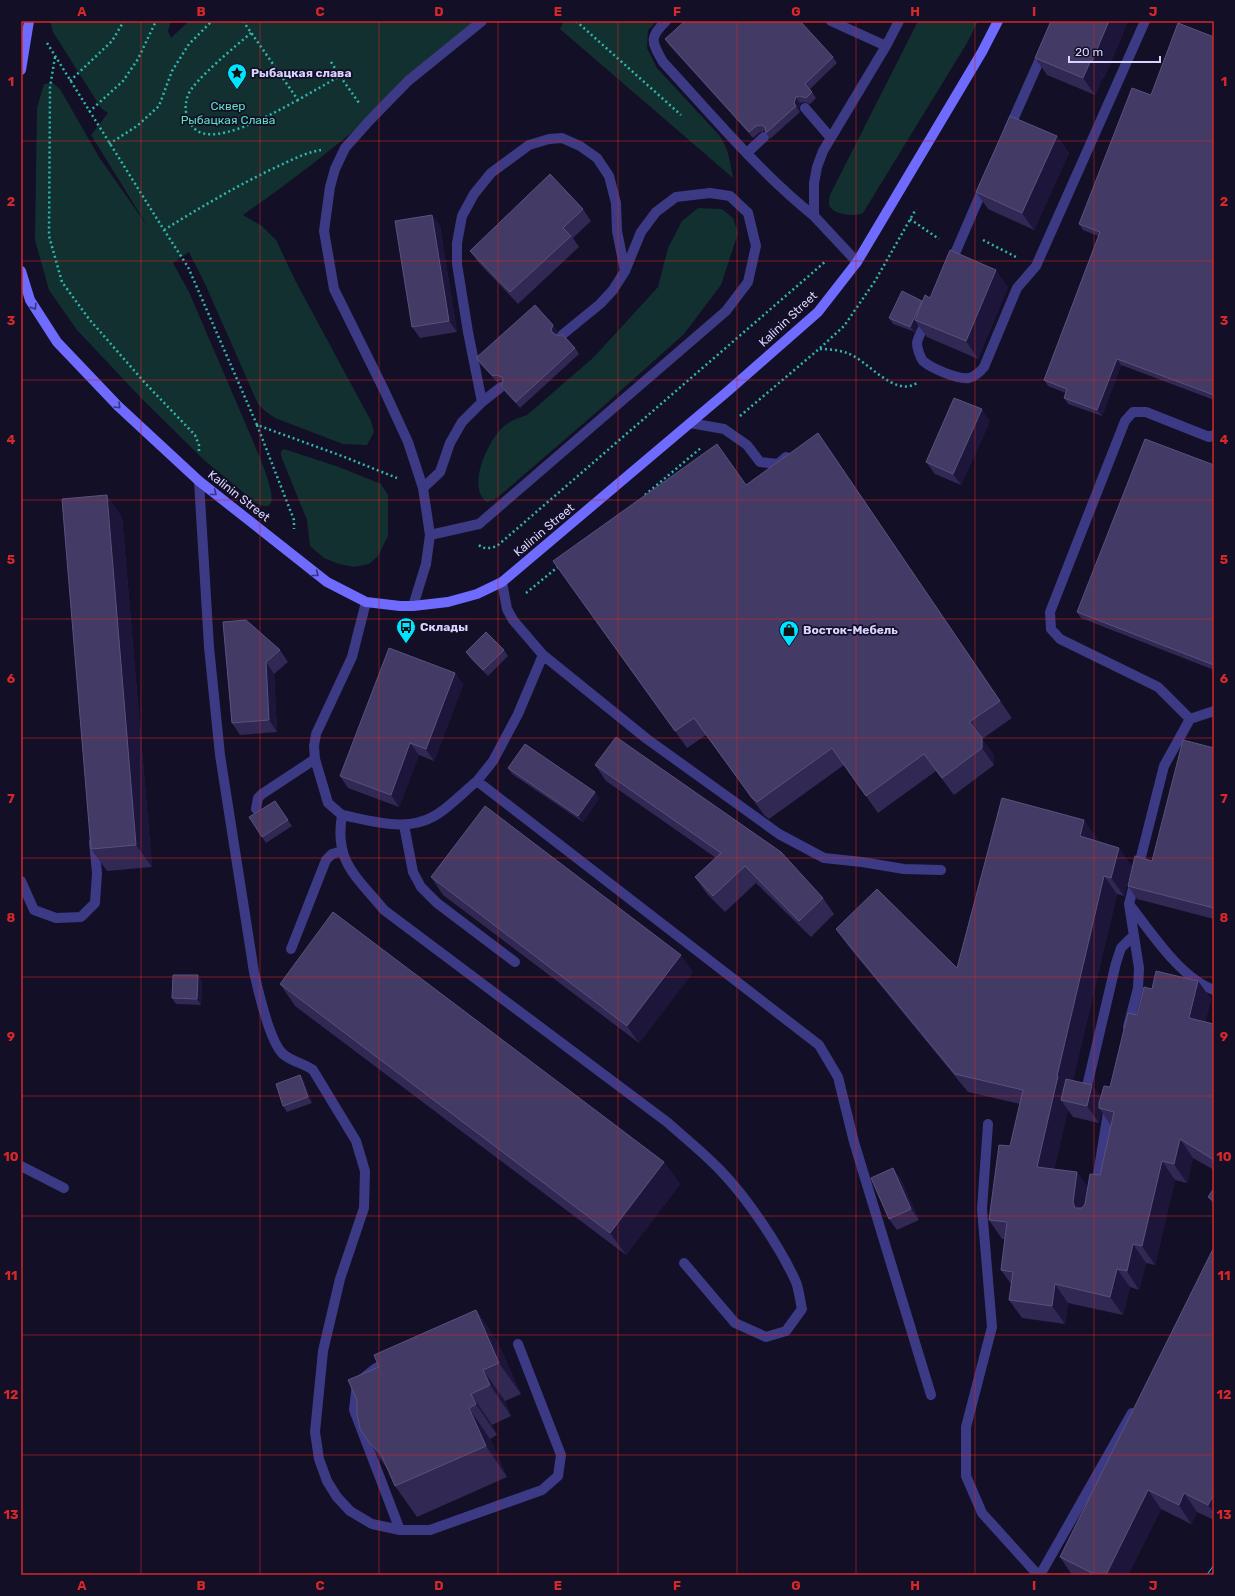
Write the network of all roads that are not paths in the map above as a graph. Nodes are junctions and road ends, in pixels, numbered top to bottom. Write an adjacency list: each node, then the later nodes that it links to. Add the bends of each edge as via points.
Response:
1 (28, 21): 10 (main road)
2 (482, 21): 30 (lane, via 408,81 345,148 330,187 324,231 334,289 408,442)
3 (666, 21): 15 (lane, via 656,31 654,45 663,62)
4 (831, 21): 9 (lane)
5 (899, 21): 9 (lane)
6 (998, 21): 18 (main road, Kalinin Street)
7 (1145, 21): 22 (lane, via 1036,266 1018,288 984,367 978,374 970,378 961,378 938,370 921,358 917,343)
8 (1047, 43): 14 (lane)
9 (886, 46): 13 (lane)
10 (21, 70)
11 (805, 108): 13 (lane)
12 (764, 137): 15 (lane)
13 (830, 137): 17 (lane, via 817,167 814,182)
14 (1006, 138)
15 (747, 153): 17 (lane, via 790,197)
16 (990, 174): 21 (lane)
17 (814, 216): 18 (lane)
18 (857, 262): 26 (main road, Kalinin Street, via 818,312)
19 (625, 270): 23 (lane, via 613,290 600,304); 25 (lane, via 617,231 616,203 609,176 597,158 562,138 549,139 529,145 491,174 474,194 462,216 457,243 457,264); 31 (lane, via 641,232 656,212 676,197 710,193 730,196 748,213 756,246 748,282 726,311 479,524)
20 (21, 271): 29 (main road, Kalinin Street, one-way to 29, via 30,300 57,342 118,406)
21 (947, 272)
22 (932, 308)
23 (562, 335)
24 (501, 387): 25 (lane)
25 (482, 402): 30 (lane, via 462,422 450,443 440,472)
26 (690, 423): 28 (lane, via 724,429 747,444 760,462 778,464); 32 (main road, Kalinin Street)
27 (1214, 436): 37 (lane, via 1209,437 1146,412 1133,412 1125,421 1050,612 1051,629 1060,639 1158,687)
28 (796, 450)
29 (199, 481): 33 (main road, Kalinin Street, one-way to 33, via 327,582); 64 (lane, via 209,647 220,755 261,1004 281,1052 291,1060 313,1070 356,1142 365,1171 364,1208 340,1279 323,1351 315,1432 319,1459 327,1481 350,1511 372,1524)
30 (423, 488): 31 (lane)
31 (430, 535): 34 (lane, via 426,564)
32 (502, 582): 34 (main road, Kalinin Street, via 477,594 448,602); 35 (lane, via 507,609 513,620)
33 (366, 602): 34 (main road, Kalinin Street); 38 (lane, via 352,657 316,734)
34 (413, 606)
35 (543, 655): 39 (lane, via 511,727 493,761); 45 (lane, via 648,739 779,834 824,858 904,869)
36 (1214, 711): 37 (lane)
37 (1190, 719): 47 (lane, via 1164,766)
38 (315, 759): 40 (lane, via 262,794 258,798); 41 (lane, via 328,803)
39 (477, 781): 42 (lane, via 441,812 423,822); 62 (lane, via 819,1045 838,1077 854,1142)
40 (256, 809)
41 (342, 815): 42 (lane, via 388,825); 44 (lane, via 339,831)
42 (404, 825): 50 (lane, via 413,872 421,886 437,903)
43 (94, 834): 46 (lane, via 97,873 95,903 81,917 56,918 34,910)
44 (342, 851): 49 (lane, via 332,854 326,860); 59 (lane, via 349,869 384,910 667,1122 716,1166 743,1196 774,1242 796,1283 802,1309 786,1331 766,1337 735,1322)
45 (941, 870)
46 (21, 881)
47 (1129, 904): 48 (lane); 51 (lane, via 1180,967)
48 (1134, 935): 52 (lane, via 1139,968 1138,988); 53 (lane, via 1121,948 1116,963)
49 (291, 949)
50 (515, 962)
51 (1214, 990)
52 (1125, 1040)
53 (1088, 1082)
54 (1111, 1098): 58 (lane)
55 (988, 1124): 65 (lane, via 982,1209 992,1327 966,1427 966,1476 982,1513)
56 (21, 1166): 57 (lane)
57 (64, 1188)
58 (1095, 1198)
59 (684, 1263)
60 (518, 1344): 64 (lane, via 561,1455 558,1476 542,1490 430,1530)
61 (397, 1358): 64 (lane, via 376,1368 357,1383 354,1410)
62 (931, 1395)
63 (1137, 1405): 65 (lane)
64 (400, 1530)
65 (1039, 1575)

